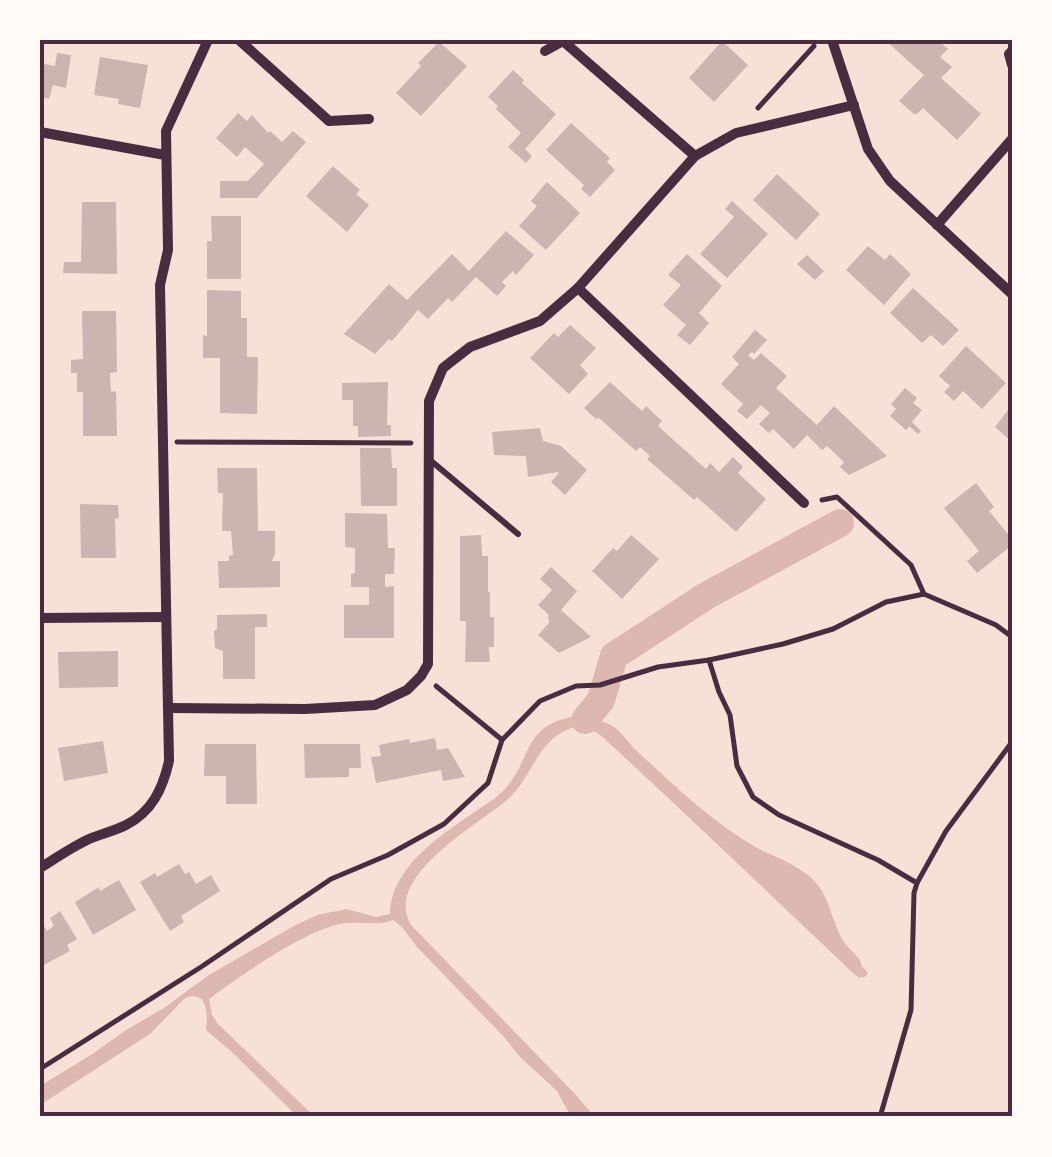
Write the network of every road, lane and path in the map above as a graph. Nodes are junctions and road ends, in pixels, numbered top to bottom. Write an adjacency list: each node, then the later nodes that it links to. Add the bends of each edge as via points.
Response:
1 (208, 40): 13 (street, via 166,131)
2 (239, 40): 9 (street, via 329,121)
3 (820, 40): 11 (path)
4 (832, 40): 8 (street)
5 (1012, 50): 7 (street)
6 (545, 51): 14 (street, via 564,41)
7 (1012, 66)
8 (854, 104): 11 (street); 15 (street, via 868,149)
9 (369, 120)
10 (40, 132): 13 (street)
11 (736, 133): 14 (street)
12 (1012, 139): 15 (street)
13 (165, 154): 18 (street)
14 (695, 156): 16 (street)
15 (937, 225): 17 (street)
16 (578, 288): 19 (street, via 540,321 470,348 443,368 429,401); 21 (street)
17 (1012, 294)
18 (163, 442): 19 (path); 24 (street)
19 (430, 443): 20 (street)
20 (429, 459): 22 (lane); 28 (street, via 428,664)
21 (804, 503): 23 (path, via 837,497 910,565)
22 (518, 534)
23 (924, 594): 26 (path); 27 (path, via 886,602 833,629)
24 (166, 617): 25 (street); 29 (street)
25 (40, 618)
26 (1011, 633)
27 (709, 660): 30 (path, via 576,686 540,700); 33 (path, via 730,715 737,766 753,796)
28 (422, 676): 29 (street, via 375,705); 30 (path)
29 (170, 708): 32 (street, via 169,761 155,799 141,816)
30 (502, 740): 34 (path, via 488,782 444,824 331,879)
31 (1012, 742): 33 (path, via 946,831)
32 (40, 868)
33 (917, 883): 35 (path, via 911,1010)
34 (40, 1070)
35 (880, 1117)

